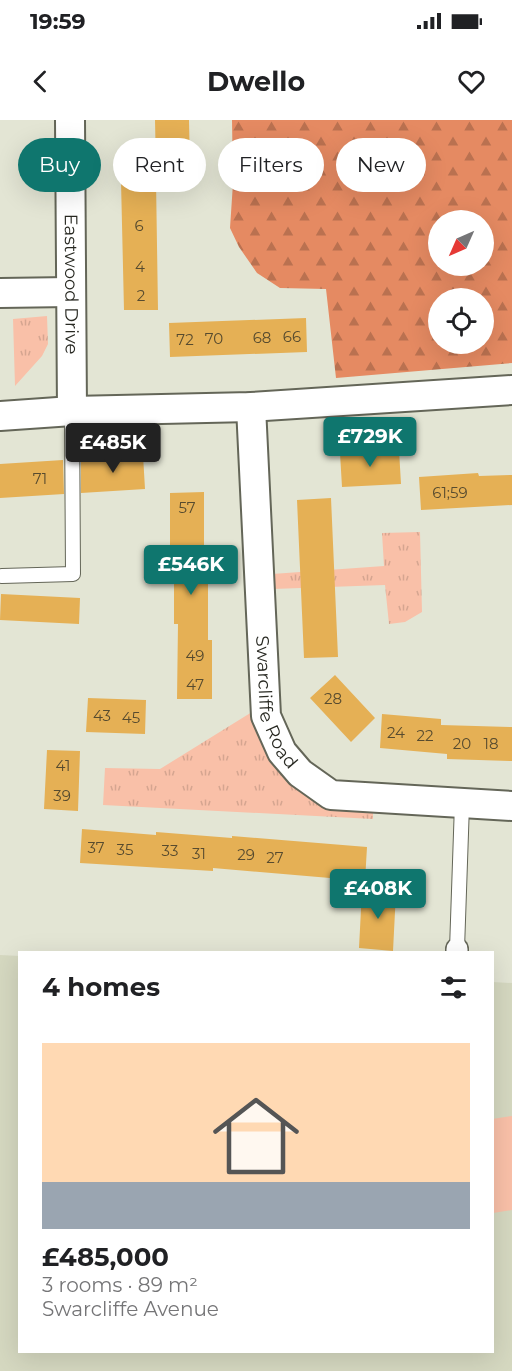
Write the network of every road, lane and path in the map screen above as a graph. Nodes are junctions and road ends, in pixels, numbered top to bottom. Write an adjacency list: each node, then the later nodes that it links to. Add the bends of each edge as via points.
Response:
1 (70, 120): 2 (street, Eastwood Drive)
2 (70, 292): 3 (street); 6 (street, Eastwood Drive)
3 (0, 293)
4 (512, 390): 5 (street)
5 (250, 407): 6 (street); 9 (street, Swarcliffe Road, via 266,716 282,752 300,773 331,795)
6 (72, 411): 7 (street); 8 (lane, via 73,574)
7 (0, 416)
8 (2, 576)
9 (462, 804): 10 (street, Swarcliffe Road); 11 (lane)
10 (512, 806)
11 (458, 951)

